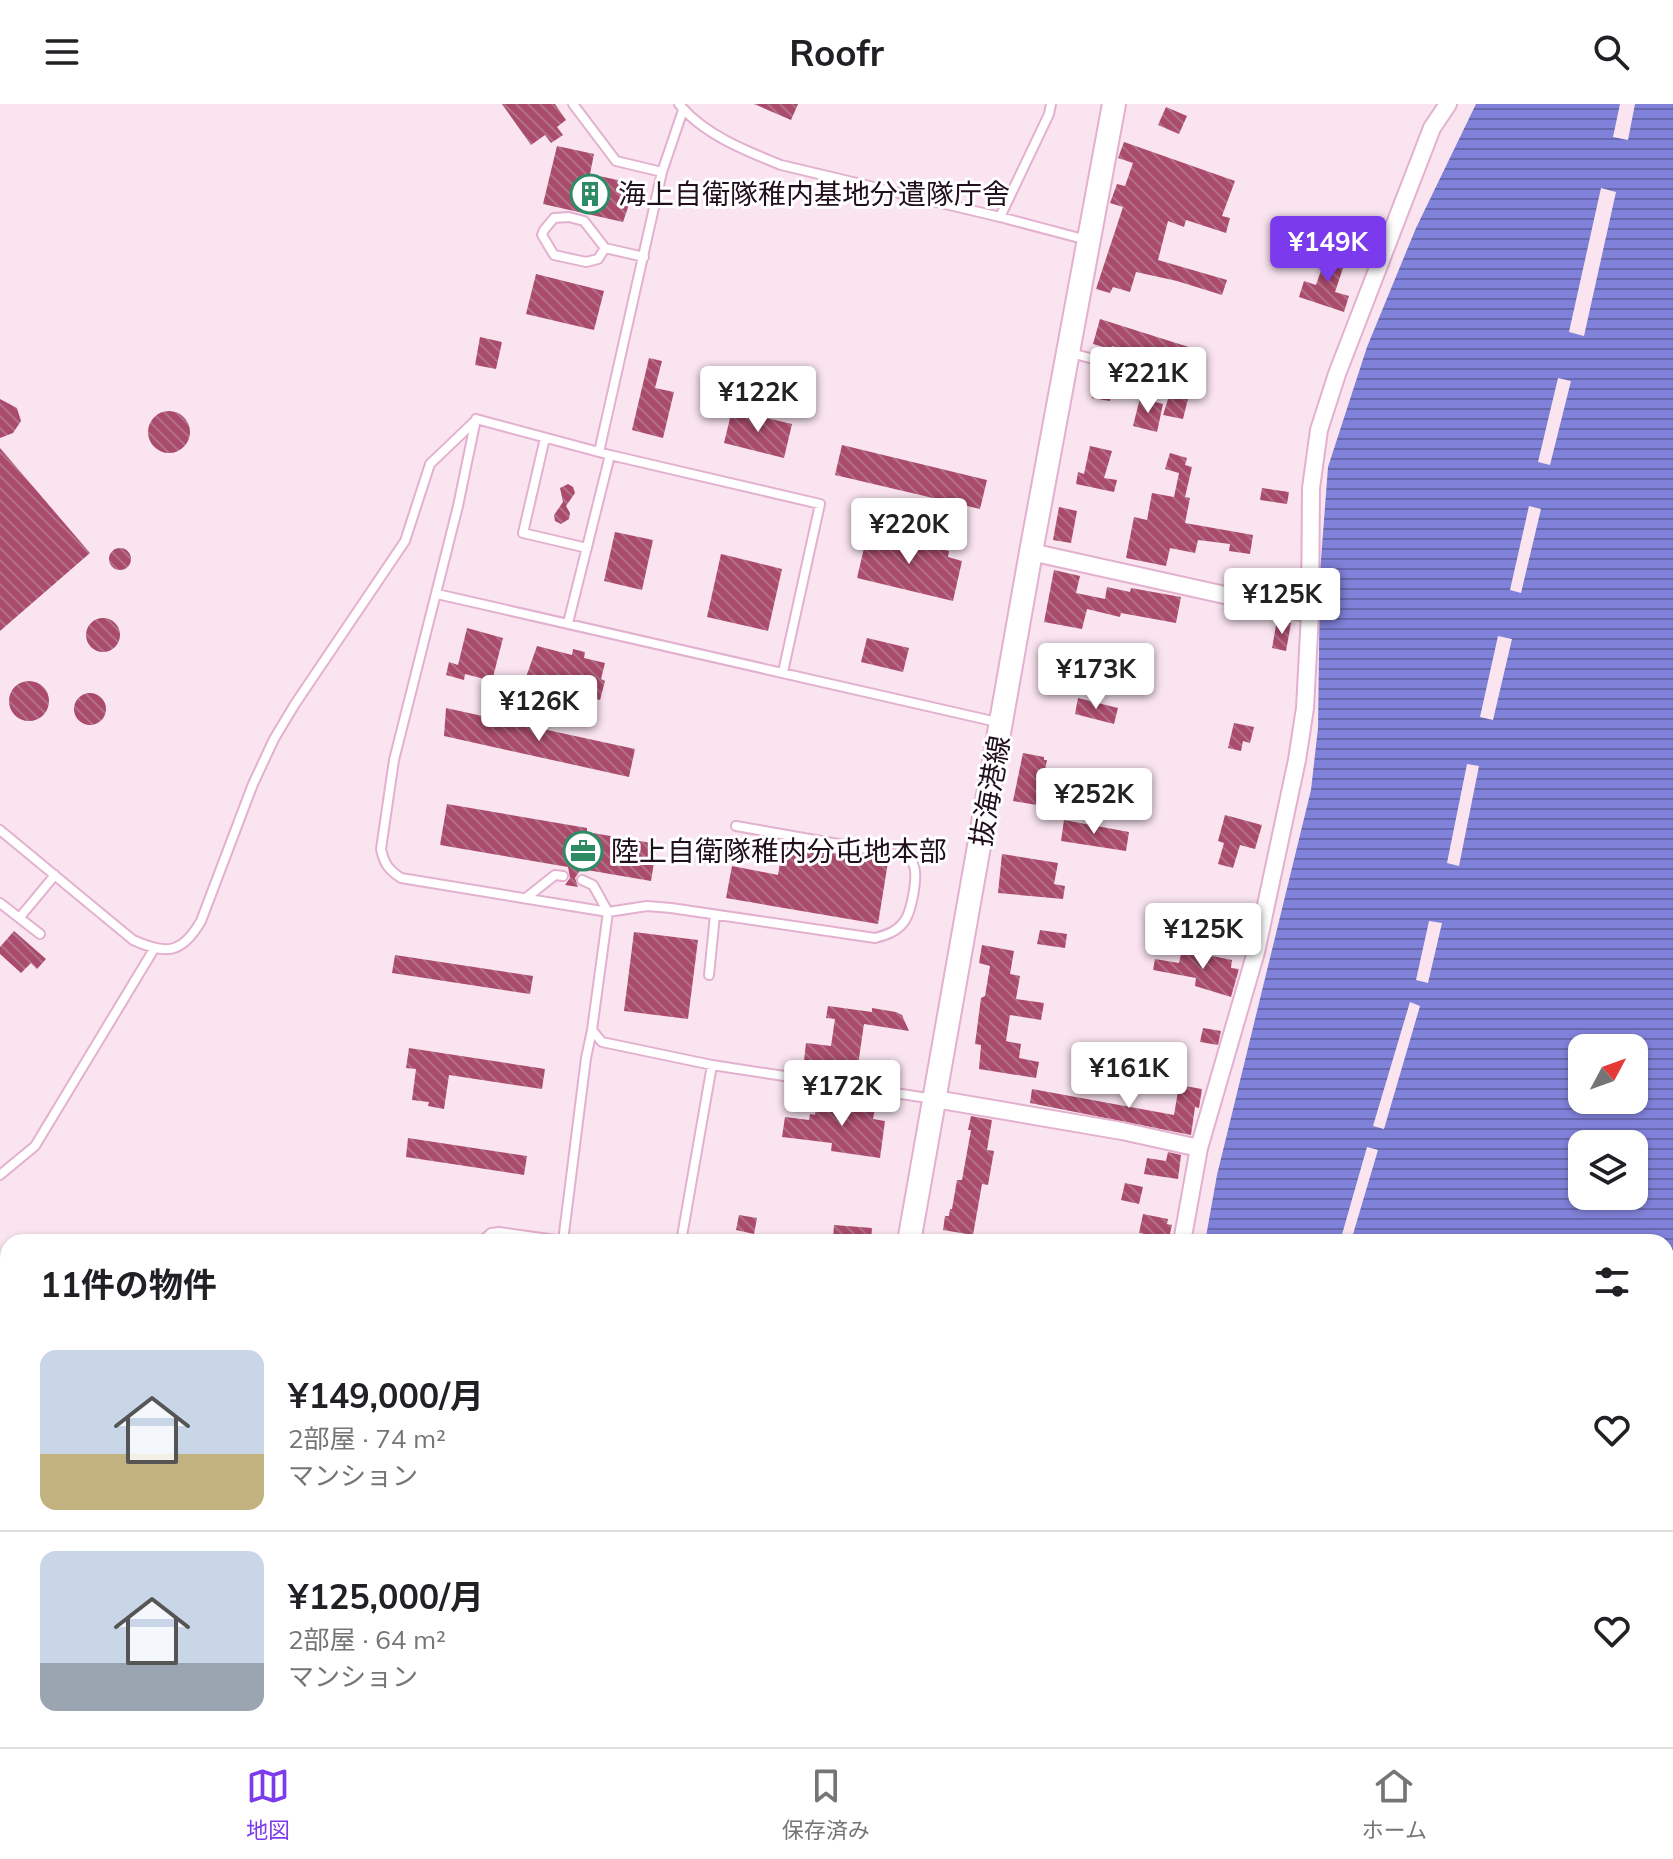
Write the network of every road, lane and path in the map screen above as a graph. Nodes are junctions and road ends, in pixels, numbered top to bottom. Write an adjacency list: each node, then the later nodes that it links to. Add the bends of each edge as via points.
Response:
1 (573, 104): 6 (lane, via 616,161)
2 (1051, 104): 7 (lane)
3 (1114, 104): 8 (main road, 抜海港線)
4 (1448, 104): 20 (street, via 1432,128 1319,430 1311,488)
5 (681, 107): 6 (lane); 7 (lane, via 749,153 781,165)
6 (662, 172): 10 (lane)
7 (1000, 217): 8 (lane)
8 (1089, 241): 11 (main road, 抜海港線)
9 (605, 248): 9 (lane, via 584,221 560,216 544,230 543,241 554,255 592,262); 10 (lane)
10 (644, 257): 15 (lane)
11 (1068, 352): 12 (lane); 18 (main road, 抜海港線)
12 (1167, 379)
13 (476, 419): 14 (lane); 19 (lane); 35 (lane, via 430,464 405,541 274,739 190,940 172,949)
14 (545, 438): 15 (lane); 17 (lane, via 523,533)
15 (599, 452): 16 (lane)
16 (610, 455): 17 (lane); 22 (lane, via 820,504)
17 (587, 548): 21 (lane)
18 (1031, 552): 20 (street); 23 (main road, 抜海港線)
19 (437, 594): 21 (lane); 29 (lane, via 394,760 381,849 384,861 401,878)
20 (1310, 614): 40 (street, via 1297,760 1256,952)
21 (568, 623): 22 (lane)
22 (783, 672): 23 (lane)
23 (1002, 723): 39 (main road, 抜海港線)
24 (736, 826): 32 (lane, via 901,855 912,862 916,874 909,916 891,933 875,938)
25 (0, 830): 26 (lane)
26 (55, 875): 33 (lane); 35 (lane, via 133,940)
27 (563, 876): 29 (lane, via 555,875)
28 (582, 880): 31 (lane, via 593,885)
29 (526, 898): 31 (lane)
30 (0, 903): 33 (lane)
31 (608, 912): 32 (lane, via 647,906); 37 (lane)
32 (715, 915): 36 (lane)
33 (20, 917): 34 (lane)
34 (40, 934)
35 (154, 949): 41 (lane, via 35,1146)
36 (709, 975)
37 (592, 1030): 38 (lane, via 602,1042 615,1046); 44 (lane)
38 (712, 1065): 39 (lane); 45 (lane)
39 (935, 1099): 40 (street); 46 (main road, 抜海港線)
40 (1199, 1148): 47 (street)
41 (0, 1175)
42 (490, 1234): 43 (lane)
43 (513, 1234)
44 (564, 1234)
45 (682, 1234)
46 (910, 1234)
47 (1183, 1234)

